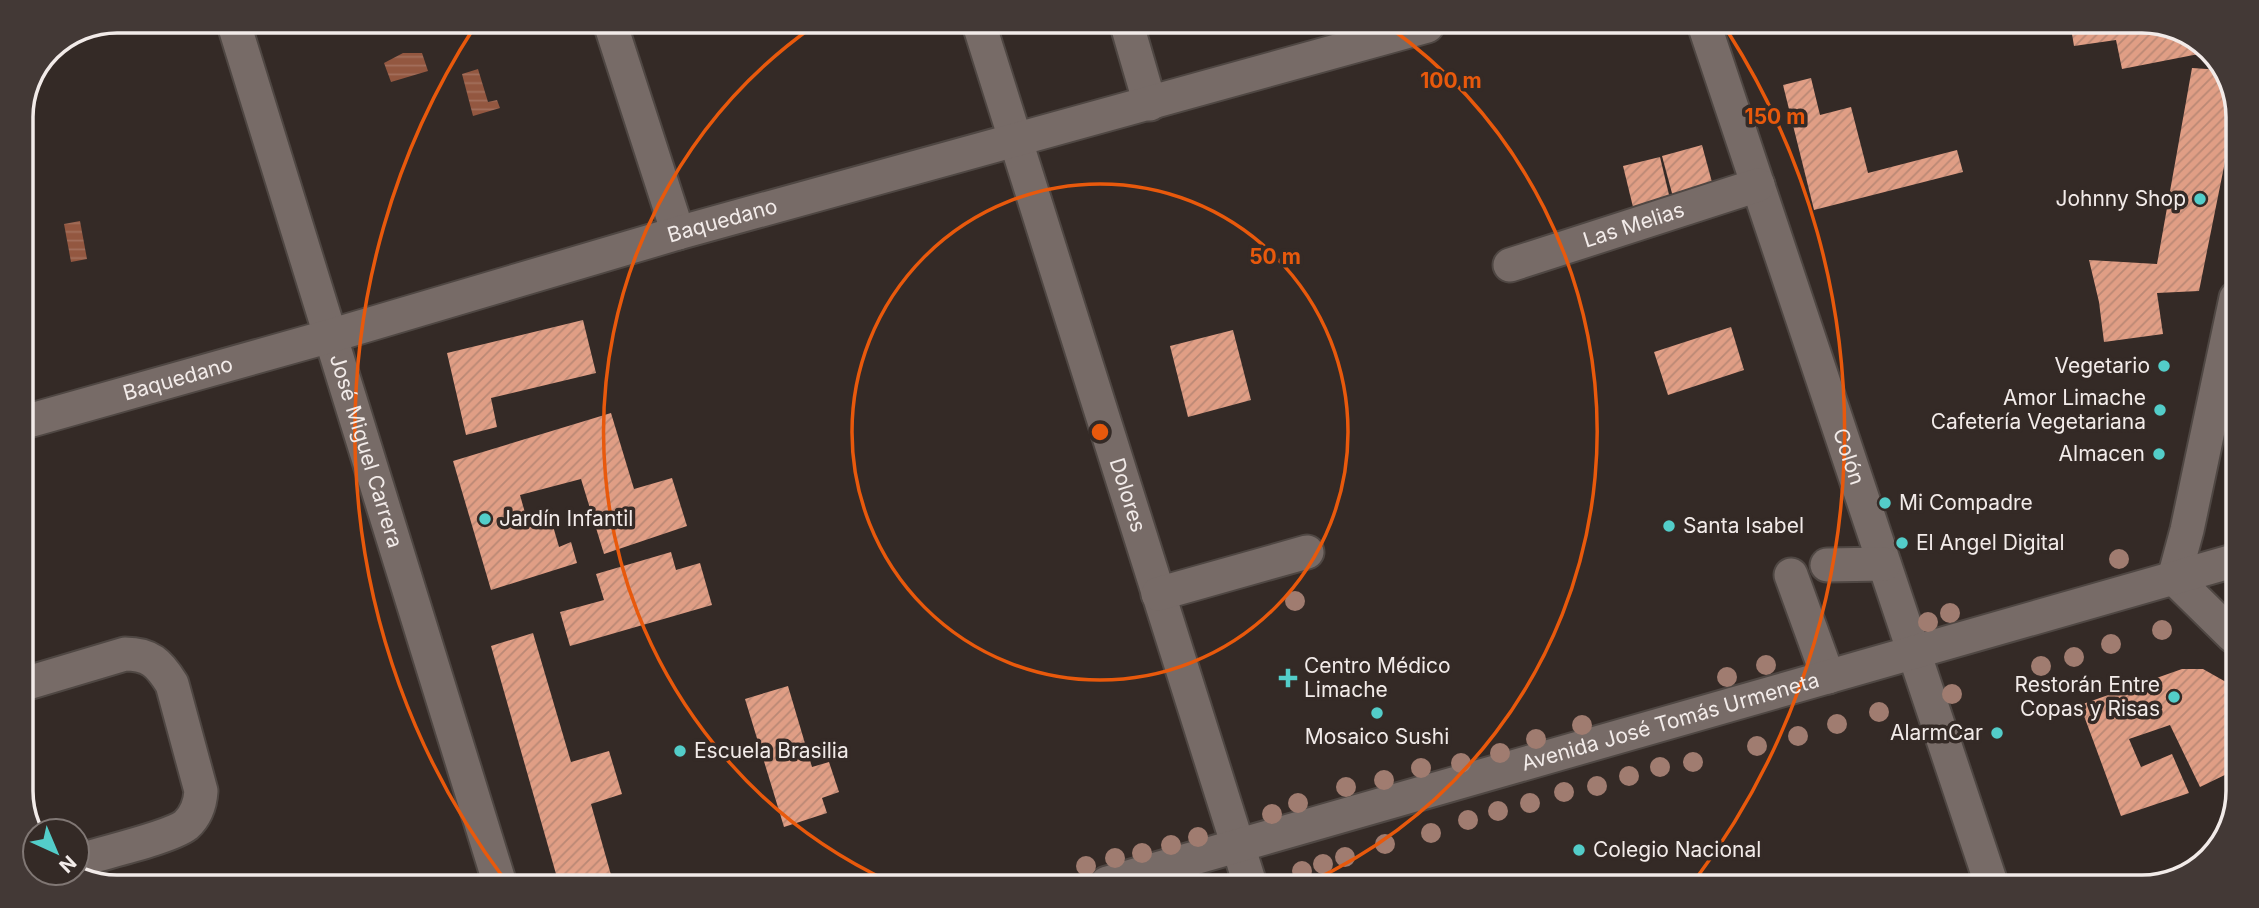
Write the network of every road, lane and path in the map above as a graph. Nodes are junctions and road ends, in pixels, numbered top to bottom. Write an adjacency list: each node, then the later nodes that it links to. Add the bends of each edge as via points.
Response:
1 (237, 33): 12 (street, José Miguel Carrera)
2 (613, 33): 10 (street)
3 (982, 33): 8 (street, Dolores)
4 (1130, 33): 7 (street)
5 (1402, 33): 7 (street, Baquedano)
6 (1707, 33): 9 (street, Colón)
7 (1150, 104): 8 (street, Baquedano)
8 (1016, 141): 10 (street, Baquedano); 21 (street, Dolores)
9 (1758, 185): 11 (street, Las Melias); 17 (street, Colón)
10 (678, 233): 12 (street, Baquedano)
11 (1510, 265)
12 (330, 336): 14 (street, Baquedano); 28 (street, José Miguel Carrera)
13 (2226, 345): 20 (street)
14 (33, 420)
15 (1307, 552): 21 (street)
16 (2226, 563): 20 (street, Avenida José Tomás Urmeneta)
17 (1884, 564): 18 (street); 23 (street, Colón)
18 (1827, 565)
19 (1791, 575): 24 (street)
20 (2174, 578): 22 (street); 23 (street, Avenida José Tomás Urmeneta)
21 (1158, 594): 26 (street, Dolores)
22 (2226, 629)
23 (1914, 652): 24 (street, Avenida José Tomás Urmeneta); 31 (street, Colón)
24 (1828, 677): 26 (street, Avenida José Tomás Urmeneta)
25 (33, 681): 27 (street, via 125,654 141,654 154,661 172,684 201,792 200,805 184,827)
26 (1238, 846): 29 (street, Avenida José Tomás Urmeneta); 30 (street, Dolores)
27 (91, 857)
28 (497, 875)
29 (1135, 875)
30 (1247, 875)
31 (1988, 875)

